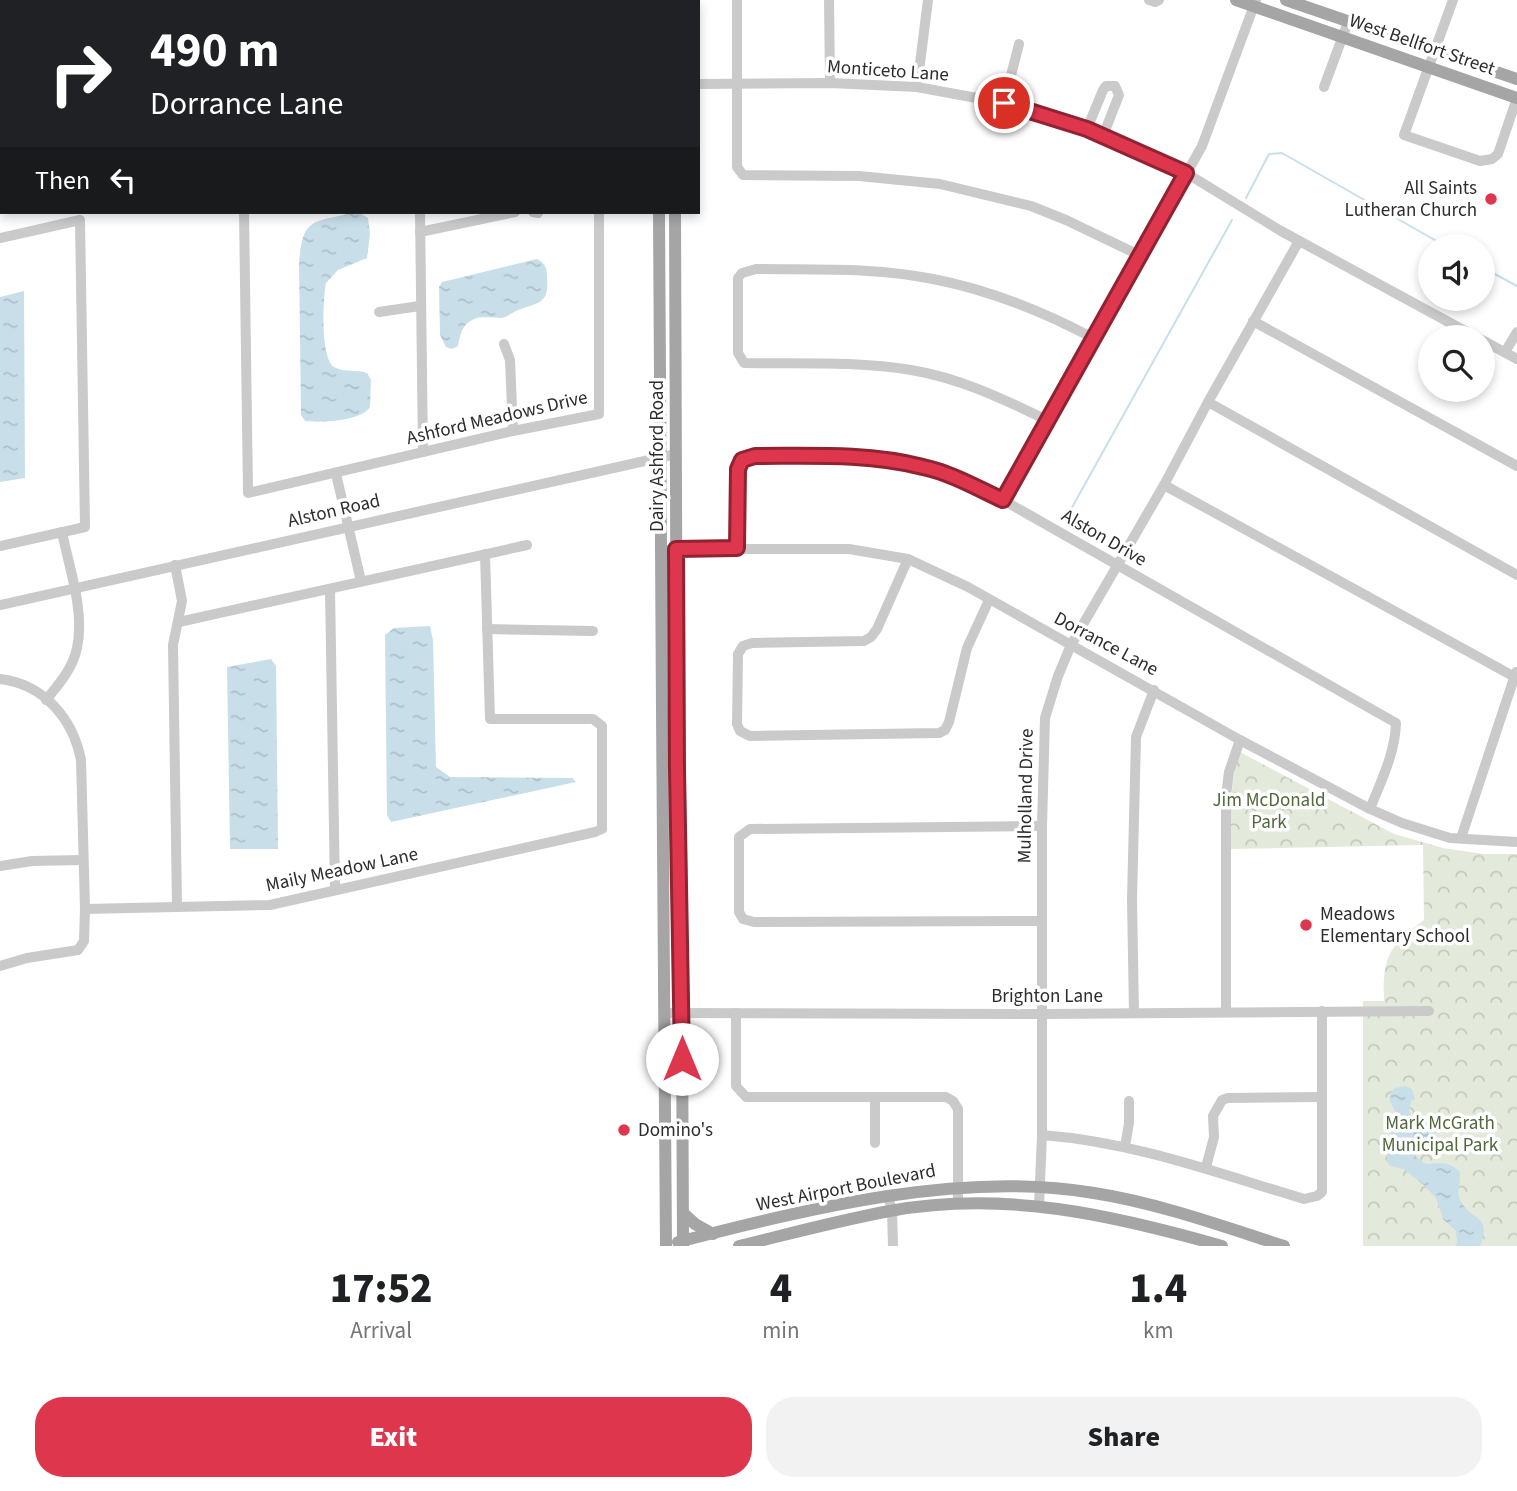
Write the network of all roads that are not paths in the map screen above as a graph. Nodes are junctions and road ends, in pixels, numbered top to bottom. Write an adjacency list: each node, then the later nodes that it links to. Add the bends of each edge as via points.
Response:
1 (737, 0): 18 (street)
2 (829, 0): 16 (street)
3 (928, 0): 19 (street)
4 (1149, 0): 5 (street)
5 (1159, 0)
6 (1236, 0): 9 (main road, West Bellfort Street)
7 (1286, 0): 10 (main road, West Bellfort Street)
8 (1454, 0): 13 (street)
9 (1255, 3): 11 (main road, West Bellfort Street); 25 (street, via 1219,105)
10 (1348, 22): 11 (street); 13 (main road, West Bellfort Street)
11 (1342, 38): 14 (main road, West Bellfort Street); 20 (street)
12 (1019, 44): 22 (street)
13 (1434, 51): 14 (street); 15 (main road, West Bellfort Street)
14 (1429, 67): 21 (main road, West Bellfort Street); 21 (street, via 1404,135 1480,161 1492,159 1498,154)
15 (1517, 79)
16 (830, 83): 18 (street, Monticeto Lane); 19 (street, Monticeto Lane)
17 (700, 84): 18 (street, Monticeto Lane)
18 (737, 84): 35 (street, via 737,167 747,177 859,176 951,187 1031,206)
19 (918, 87): 22 (street, Monticeto Lane)
20 (1324, 87)
21 (1517, 98)
22 (1004, 103): 23 (street, Monticeto Lane)
23 (1087, 129): 24 (street, Monticeto Lane); 24 (street, via 1103,90 1115,86 1119,95)
24 (1103, 136): 25 (street, Monticeto Lane)
25 (1186, 173): 34 (street, Monticeto Lane); 35 (street)
26 (244, 214): 53 (street, Ashford Meadows Drive, via 248,493)
27 (420, 214): 32 (street)
28 (506, 214): 32 (street)
29 (599, 214): 48 (street, Ashford Meadows Drive, via 599,414)
30 (659, 214): 51 (main road, Dairy Ashford Road)
31 (675, 214): 50 (main road, Dairy Ashford Road)
32 (420, 232): 36 (street)
33 (0, 238): 57 (street, via 80,220 85,527)
34 (1298, 241): 38 (street, Mulholland Drive); 39 (street)
35 (1139, 256): 41 (street)
36 (419, 306): 37 (street); 49 (street)
37 (379, 312)
38 (1254, 321): 46 (street, Mulholland Drive); 52 (street)
39 (1454, 325)
40 (1517, 332): 44 (street)
41 (1093, 338): 47 (street); 47 (street, via 996,295 934,279 853,270 756,269 742,273 737,284 737,353 744,363 910,370 986,390)
42 (504, 344): 48 (street, via 510,359)
43 (1495, 347): 44 (street)
44 (1504, 352): 45 (street)
45 (1517, 359)
46 (1208, 402): 54 (street, Mulholland Drive); 67 (street)
47 (1047, 420): 55 (street)
48 (513, 431): 49 (street, Ashford Meadows Drive)
49 (423, 452): 53 (street, Ashford Meadows Drive)
50 (676, 454): 51 (street, Alston Road); 61 (main road, Dairy Ashford Road)
51 (660, 457): 56 (street, Alston Road); 62 (main road, Dairy Ashford Road)
52 (1517, 466)
53 (336, 474): 56 (street)
54 (1164, 485): 66 (street, Mulholland Drive); 77 (street)
55 (1003, 500): 60 (street, Alston Drive, via 925,467 890,460 755,456 742,460 738,469); 66 (street, Alston Drive)
56 (348, 526): 65 (street, Alston Road); 68 (street)
57 (62, 532): 59 (street); 69 (street)
58 (527, 545): 63 (street)
59 (0, 546)
60 (737, 548): 61 (street, Dorrance Lane); 64 (street, Dorrance Lane, via 849,549)
61 (676, 549): 62 (street, Dorrance Lane); 83 (main road, Dairy Ashford Road)
62 (660, 550): 82 (main road, Dairy Ashford Road)
63 (485, 554): 68 (street); 74 (street)
64 (908, 559): 71 (street, Dorrance Lane); 71 (street, via 877,629 864,641 743,646 738,654 737,701 742,734 932,735 945,730 967,648)
65 (176, 565): 69 (street, Alston Road); 73 (street, via 182,601)
66 (1118, 566): 76 (street, Mulholland Drive); 84 (street, Alston Drive, via 1396,723 1392,752)
67 (1517, 575)
68 (361, 581): 70 (street)
69 (73, 588): 72 (street, Alston Road); 80 (street, via 79,618 77,649 66,675)
70 (330, 589): 73 (street); 90 (street)
71 (989, 600): 76 (street, Dorrance Lane)
72 (0, 605)
73 (179, 622): 91 (street, via 173,645)
74 (487, 629): 75 (street); 90 (street, Maily Meadow Lane, via 490,719 593,719 602,726 602,829)
75 (593, 631)
76 (1071, 645): 79 (street, Dorrance Lane); 85 (street, Mulholland Drive, via 1045,718)
77 (1516, 673): 86 (street)
78 (0, 679): 80 (street, via 20,684)
79 (1154, 690): 81 (street, Dorrance Lane); 101 (street, via 1136,737)
80 (46, 700): 88 (street, via 72,727 78,745)
81 (1240, 740): 84 (street, Dorrance Lane); 97 (street, via 1226,796)
82 (661, 769): 83 (main road); 98 (main road, Dairy Ashford Road)
83 (677, 769): 99 (main road, Dairy Ashford Road)
84 (1370, 809): 86 (street, Dorrance Lane, via 1402,823)
85 (1042, 826): 93 (street, Mulholland Drive); 93 (street, via 746,831 739,837 739,912 743,919)
86 (1461, 838): 87 (street, Dorrance Lane)
87 (1517, 842)
88 (82, 860): 89 (street); 92 (street)
89 (0, 866)
90 (335, 890): 91 (street, Maily Meadow Lane, via 270,905)
91 (177, 906): 92 (street, Maily Meadow Lane)
92 (85, 909): 94 (street, via 85,941 74,952)
93 (1042, 920): 102 (street, Mulholland Drive)
94 (0, 966)
95 (1322, 1011): 96 (street, Brighton Lane); 97 (street, Brighton Lane); 104 (street)
96 (1429, 1011)
97 (1226, 1012): 101 (street, Brighton Lane)
98 (666, 1013): 99 (street, Brighton Lane); 122 (main road, Dairy Ashford Road)
99 (682, 1013): 100 (street, Brighton Lane); 117 (main road, Dairy Ashford Road)
100 (736, 1013): 102 (street, Brighton Lane); 103 (street, via 736,1086 746,1097)
101 (1135, 1013): 102 (street, Brighton Lane)
102 (1042, 1014): 106 (street, Mulholland Drive)
103 (875, 1097): 107 (street); 110 (street, via 946,1097 953,1101 958,1109)
104 (1322, 1097): 109 (street, via 1228,1098 1213,1116 1214,1137); 109 (street, via 1322,1192 1317,1196 1304,1199)
105 (1129, 1101): 108 (street)
106 (1042, 1135): 108 (street); 111 (street, Mulholland Drive)
107 (875, 1143)
108 (1125, 1146): 109 (street)
109 (1206, 1167)
110 (959, 1187): 111 (main road, West Airport Boulevard); 112 (main road, West Airport Boulevard); 114 (street)
111 (1040, 1187): 113 (main road, West Airport Boulevard); 115 (street, Mulholland Drive)
112 (888, 1196): 116 (street); 120 (main road, West Airport Boulevard)
113 (1146, 1204): 118 (main road); 119 (main road, West Airport Boulevard)
114 (958, 1205): 115 (main road, West Airport Boulevard); 116 (main road, West Airport Boulevard)
115 (1040, 1206): 118 (main road, West Airport Boulevard)
116 (892, 1210): 123 (main road, West Airport Boulevard); 124 (street)
117 (683, 1213): 120 (main road); 121 (main road, Dairy Ashford Road)
118 (1141, 1223): 125 (main road, West Airport Boulevard)
119 (1228, 1228): 125 (street); 126 (main road, West Airport Boulevard)
120 (713, 1234): 121 (main road, West Airport Boulevard)
121 (683, 1243): 122 (main road, West Airport Boulevard)
122 (665, 1246)
123 (739, 1246)
124 (893, 1246)
125 (1222, 1246)
126 (1284, 1246)

